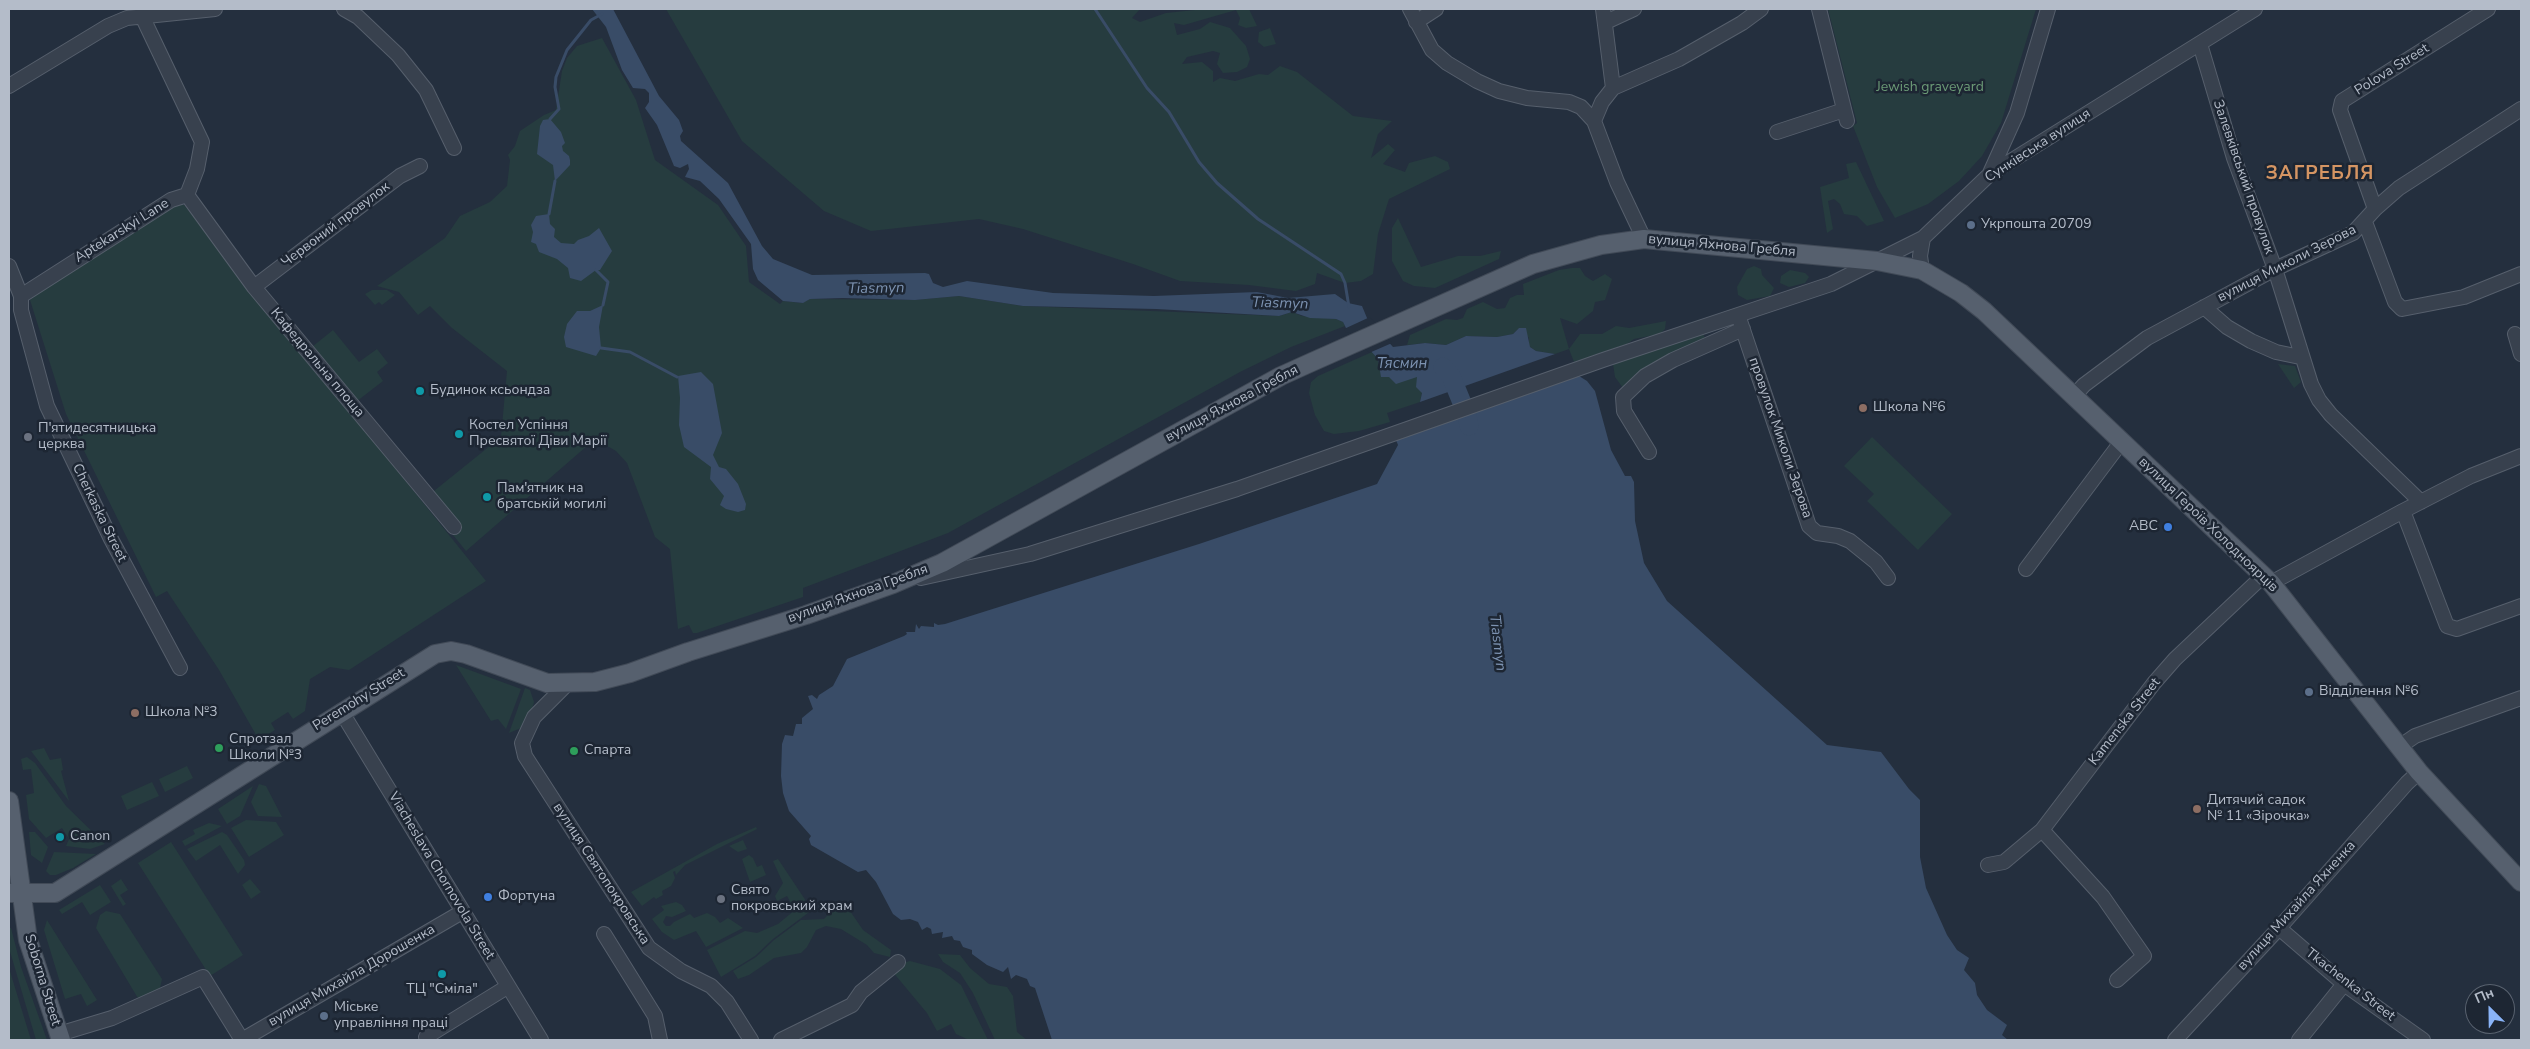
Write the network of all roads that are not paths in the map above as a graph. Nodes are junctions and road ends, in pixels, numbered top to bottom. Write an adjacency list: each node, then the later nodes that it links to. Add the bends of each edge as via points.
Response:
1 (215, 9): 13 (street)
2 (344, 9): 23 (street, via 358,17 398,55 426,90)
3 (1410, 9): 14 (street)
4 (1436, 9): 14 (street)
5 (1634, 9): 12 (street)
6 (1762, 9): 17 (street, via 1679,59)
7 (1820, 9): 22 (street, via 1846,116)
8 (2048, 9): 25 (street, via 2017,114)
9 (2255, 9): 11 (street, Сунківська вулиця)
10 (2488, 9): 27 (street, Polova Street, via 2342,101 2340,110)
11 (2236, 14): 15 (street, Сунківська вулиця)
12 (1604, 15): 17 (street)
13 (142, 16): 16 (street, via 108,26); 26 (street, Aptekarskyi Lane, via 202,142 197,169)
14 (1416, 22): 19 (street, via 1432,50 1477,81 1499,92 1569,102)
15 (2200, 44): 25 (street, Сунківська вулиця); 33 (street, Залевківський провулок, via 2234,158)
16 (9, 86)
17 (1613, 88): 18 (street)
18 (1602, 102): 19 (street); 21 (street)
19 (1581, 107): 21 (street)
20 (2521, 109): 27 (street, вулиця Миколи Зерова, via 2425,169)
21 (1594, 121): 30 (street, via 1617,182)
22 (1777, 132)
23 (454, 148)
24 (420, 166): 36 (street, Червоний провулок, via 400,176)
25 (1990, 174): 29 (street, Сунківська вулиця)
26 (187, 195): 36 (street, Кафедральна площа); 37 (street, Aptekarskyi Lane, via 171,200)
27 (2375, 209): 28 (street, вулиця Миколи Зерова)
28 (2365, 222): 33 (street, вулиця Миколи Зерова, via 2353,233); 35 (street, via 2395,302 2402,309 2464,297)
29 (1923, 238): 31 (street, Сунківська вулиця); 34 (street)
30 (1644, 239): 31 (main road, вулиця Яхнова Гребля); 54 (main road, вулиця Яхнова Гребля, via 1601,245 1533,264 1312,362 1247,394 991,538)
31 (1877, 261): 34 (main road, вулиця Яхнова Гребля); 39 (street, Сунківська вулиця, via 1831,284)
32 (9, 266): 37 (street, Cherkaska Street)
33 (2275, 269): 38 (street, вулиця Миколи Зерова); 43 (street, Залевківський провулок)
34 (1922, 270): 44 (main road, вулиця Героїв Холодноярців, via 1984,311)
35 (2521, 274)
36 (254, 286): 50 (street, Кафедральна площа)
37 (21, 296): 56 (street, Cherkaska Street, via 21,310 47,406 111,540)
38 (2204, 307): 43 (street, via 2251,341 2276,352); 44 (street, вулиця Миколи Зерова, via 2127,352)
39 (1738, 315): 40 (street, провулок Миколи Зерова); 54 (street, Сунківська вулиця, via 1237,489 1030,554)
40 (1743, 329): 46 (street, via 1673,360 1645,376 1623,397 1624,411); 52 (street, провулок Миколи Зерова, via 1809,526 1817,533 1850,540 1876,562)
41 (2515, 334): 42 (street)
42 (2521, 352)
43 (2300, 357): 48 (street, Залевківський провулок, via 2319,400)
44 (2074, 396): 45 (main road, вулиця Героїв Холодноярців)
45 (2122, 441): 51 (street); 53 (main road, вулиця Героїв Холодноярців)
46 (1649, 452)
47 (2521, 456): 48 (street, Kamenska Street, via 2471,476)
48 (2422, 502): 49 (street, Kamenska Street)
49 (2403, 510): 53 (street, Kamenska Street); 55 (street, via 2447,626 2456,629)
50 (454, 527)
51 (2026, 569)
52 (1888, 578)
53 (2267, 579): 62 (main road, вулиця Героїв Холодноярців); 65 (street, Kamenska Street, via 2189,646 2154,684)
54 (893, 584): 58 (main road, вулиця Яхнова Гребля, via 630,673 596,682)
55 (2521, 606)
56 (180, 668)
57 (547, 682): 58 (main road, Peremohy Street); 60 (street, via 550,695); 61 (main road, Peremohy Street, via 466,654 445,652 421,661)
58 (567, 684): 60 (street, вулиця Святопокровська)
59 (2521, 698): 62 (street, via 2416,736)
60 (544, 705): 81 (street, вулиця Святопокровська, via 534,717 522,743 525,756 649,948 681,971 711,986 727,1002)
61 (341, 711): 68 (main road, Peremohy Street, via 55,893); 69 (street, Viacheslava Chornovola Street)
62 (2399, 746): 63 (main road, вулиця Героїв Холодноярців)
63 (2419, 772): 67 (main road, вулиця Героїв Холодноярців); 70 (street, вулиця Михайла Яхненка)
64 (9, 801): 68 (main road, Soborna Street)
65 (2042, 830): 66 (street, Kamenska Street, via 2004,862); 73 (street, via 2103,897 2144,956)
66 (1988, 865)
67 (2520, 878)
68 (15, 893): 76 (main road, Soborna Street)
69 (462, 912): 75 (street, Viacheslava Chornovola Street); 78 (street, вулиця Михайла Дорошенка)
70 (2279, 928): 74 (street, Tkachenka Street); 83 (street, вулиця Михайла Яхненка)
71 (604, 934): 80 (street, via 655,1016)
72 (898, 962): 82 (street, via 861,992 852,1005)
73 (2117, 980)
74 (2344, 984): 84 (street); 85 (street, Tkachenka Street)
75 (507, 987): 77 (street); 79 (street, Viacheslava Chornovola Street)
76 (60, 1037): 78 (street, via 203,978)
77 (427, 1039)
78 (242, 1040)
79 (541, 1040)
80 (660, 1040)
81 (751, 1040)
82 (781, 1040)
83 (2175, 1040)
84 (2299, 1040)
85 (2423, 1040)

